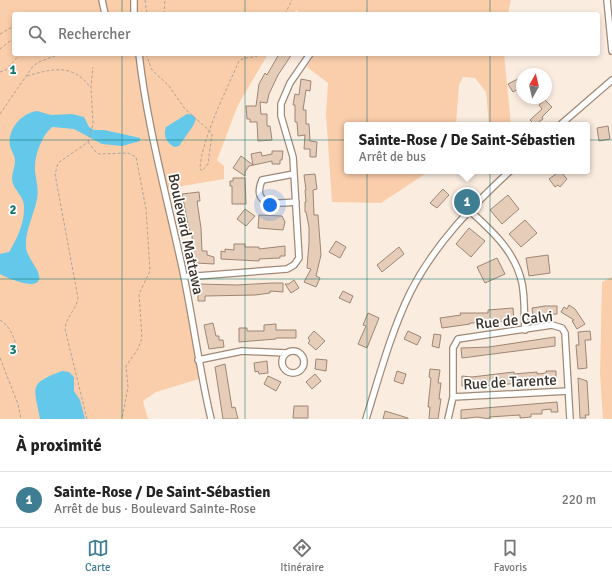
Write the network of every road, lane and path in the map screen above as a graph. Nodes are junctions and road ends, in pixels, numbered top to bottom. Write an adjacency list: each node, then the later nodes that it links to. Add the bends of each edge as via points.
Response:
1 (102, 0): 7 (street)
2 (134, 0): 8 (street)
3 (145, 0): 9 (path)
4 (165, 0): 10 (path)
5 (292, 0): 11 (path)
6 (607, 0): 16 (street)
7 (105, 12)
8 (134, 12)
9 (147, 12)
10 (164, 12)
11 (286, 12)
12 (12, 27): 13 (path)
13 (0, 34)
14 (12, 40): 15 (path)
15 (0, 49)
16 (612, 52)
17 (18, 56): 24 (path, via 6,70)
18 (55, 56): 25 (path, via 33,66)
19 (139, 56): 36 (street, Boulevard Mattawa, via 158,159)
20 (147, 56): 30 (path, via 152,70 169,86 185,108)
21 (258, 56): 30 (path, via 242,58 239,61)
22 (309, 56): 32 (street, via 290,83 281,104 281,116 293,157)
23 (93, 67): 27 (path)
24 (0, 72)
25 (26, 76): 27 (path, via 50,69 60,69 75,73); 28 (path)
26 (612, 80): 29 (street)
27 (91, 87): 31 (path, via 93,124)
28 (0, 114)
29 (563, 122)
30 (210, 131): 30 (path, via 212,141 208,164 202,171 200,163)
31 (88, 142): 46 (path, via 58,163 55,174 78,298 75,310 66,321 65,328); 47 (path, via 99,154 128,153 136,157 146,209 150,271 140,294 142,338 126,366 128,387)
32 (294, 174): 34 (street); 34 (street, via 262,180 258,190 263,199 275,204)
33 (507, 174): 35 (street)
34 (296, 202): 36 (street, via 299,258 294,265 287,269)
35 (469, 210): 38 (street, via 499,238 514,261 522,285); 49 (street, via 435,252 410,293 391,341)
36 (184, 277): 42 (street, Boulevard Mattawa)
37 (0, 320): 39 (path, via 11,330)
38 (525, 330): 43 (street, Rue de Calvi, via 552,326 562,328 565,333); 44 (street, Rue de Calvi, via 458,339 454,343)
39 (19, 353)
40 (286, 353): 42 (street, via 242,351)
41 (0, 358): 45 (path)
42 (198, 360): 48 (street, Boulevard Mattawa)
43 (568, 391): 44 (street, Rue de Tarente); 51 (street, Rue de Calvi)
44 (453, 397): 50 (street, Rue de Calvi)
45 (21, 419)
46 (87, 419)
47 (122, 419)
48 (211, 419)
49 (366, 419)
50 (448, 419)
51 (570, 419)

